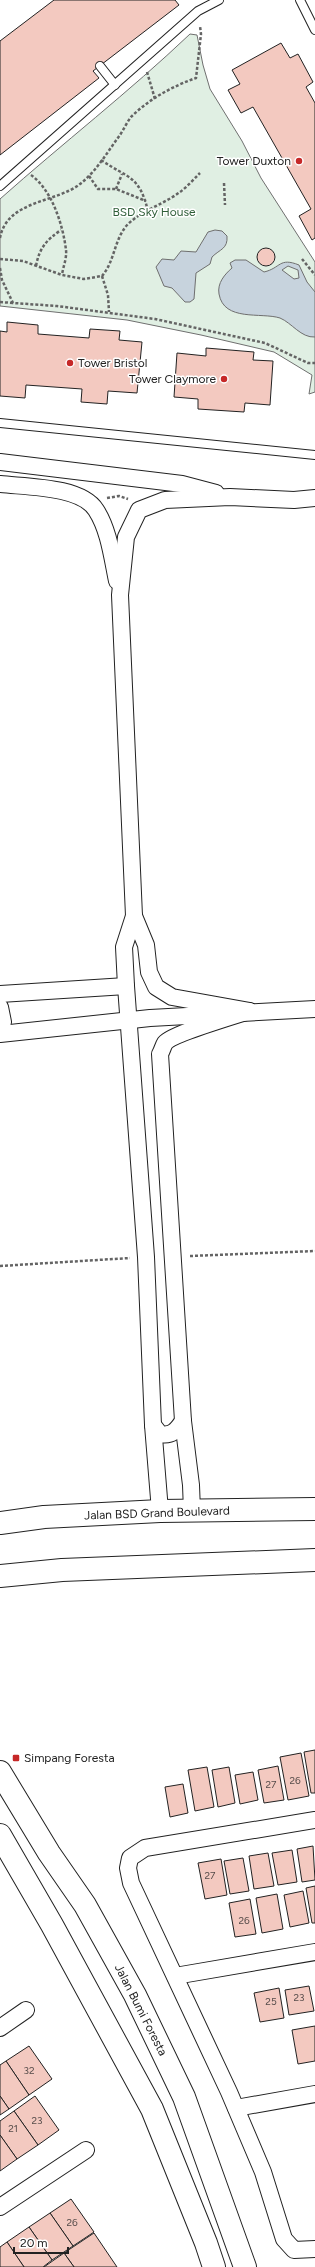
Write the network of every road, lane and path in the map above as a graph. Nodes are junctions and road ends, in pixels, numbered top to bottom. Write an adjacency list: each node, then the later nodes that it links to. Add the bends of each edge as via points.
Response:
1 (219, 0): 3 (lane)
2 (300, 0): 4 (lane)
3 (198, 11): 5 (lane); 8 (path, via 201,34 196,78 177,84)
4 (315, 30)
5 (143, 60): 7 (lane); 8 (path)
6 (100, 66): 7 (lane)
7 (116, 85): 10 (lane)
8 (155, 99): 9 (path, via 130,118)
9 (101, 160): 12 (path); 13 (path)
10 (20, 168): 15 (lane); 17 (path, via 37,180)
11 (200, 173): 20 (path, via 180,192)
12 (122, 174): 16 (path); 18 (path, via 136,181)
13 (89, 176): 16 (path, via 98,189); 17 (path, via 71,190)
14 (224, 183): 19 (path)
15 (0, 186)
16 (116, 189): 18 (path)
17 (49, 197): 21 (path); 22 (path, via 29,205 7,221)
18 (146, 201): 20 (path)
19 (225, 205)
20 (148, 211): 29 (path, via 128,225 121,234 111,262)
21 (61, 230): 25 (path, via 49,238 38,252); 27 (path, via 66,252)
22 (0, 238)
23 (0, 259): 25 (path, via 23,261)
24 (302, 259): 28 (path)
25 (36, 266): 27 (path)
26 (0, 268): 31 (path, via 2,280)
27 (62, 275): 29 (path, via 84,279)
28 (315, 275)
29 (102, 276): 32 (path, via 108,295)
30 (0, 302): 31 (path)
31 (13, 303): 32 (path)
32 (109, 312): 33 (path, via 155,319 265,343 308,363)
33 (315, 363)
34 (0, 422): 35 (lane)
35 (315, 455)
36 (0, 462): 37 (street)
37 (65, 471): 39 (street); 40 (street, via 182,484)
38 (0, 484): 39 (street)
39 (63, 491): 44 (street, via 84,498 95,508 108,537)
40 (230, 497): 41 (street, via 294,500); 44 (street, via 165,500 139,510 126,538)
41 (315, 498)
42 (103, 500): 43 (path, via 118,496)
43 (134, 504)
44 (120, 595): 45 (street)
45 (134, 916): 46 (street, via 124,947); 50 (street, via 146,945 149,972 156,987 172,997)
46 (126, 986): 47 (street); 51 (street)
47 (0, 994)
48 (0, 1007): 52 (street, via 3,1022)
49 (315, 1009): 50 (street)
50 (250, 1011): 51 (street); 55 (street, via 179,1033 166,1042 160,1054)
51 (129, 1020): 53 (street); 56 (street)
52 (0, 1025)
53 (0, 1034)
54 (315, 1250): 55 (path)
55 (173, 1256): 58 (street)
56 (146, 1257): 57 (path); 59 (street)
57 (0, 1266)
58 (183, 1421): 59 (street, via 174,1432 167,1435 160,1434); 62 (street)
59 (153, 1425): 61 (street)
60 (315, 1509): 62 (main road, Jalan BSD Grand Boulevard)
61 (160, 1511): 62 (main road, Jalan BSD Grand Boulevard); 63 (main road, Jalan BSD Grand Boulevard, via 44,1517)
62 (192, 1511)
63 (0, 1523)
64 (315, 1560): 65 (main road, via 62,1570)
65 (2, 1577)
66 (0, 1772): 79 (main road, Jalan Bumi Foresta, via 85,1905 135,1995 184,2097)
67 (315, 1820): 70 (street, via 164,1844 145,1848 130,1858 128,1868 131,1883)
68 (0, 1835): 78 (main road, via 152,2109)
69 (315, 1952): 70 (street)
70 (174, 1976): 74 (street)
71 (26, 2010): 72 (street)
72 (0, 2028)
73 (315, 2094): 74 (street)
74 (236, 2108): 77 (street, via 263,2172 284,2239 294,2250)
75 (86, 2150): 76 (street)
76 (0, 2207)
77 (315, 2249)
78 (214, 2267)
79 (246, 2267)

